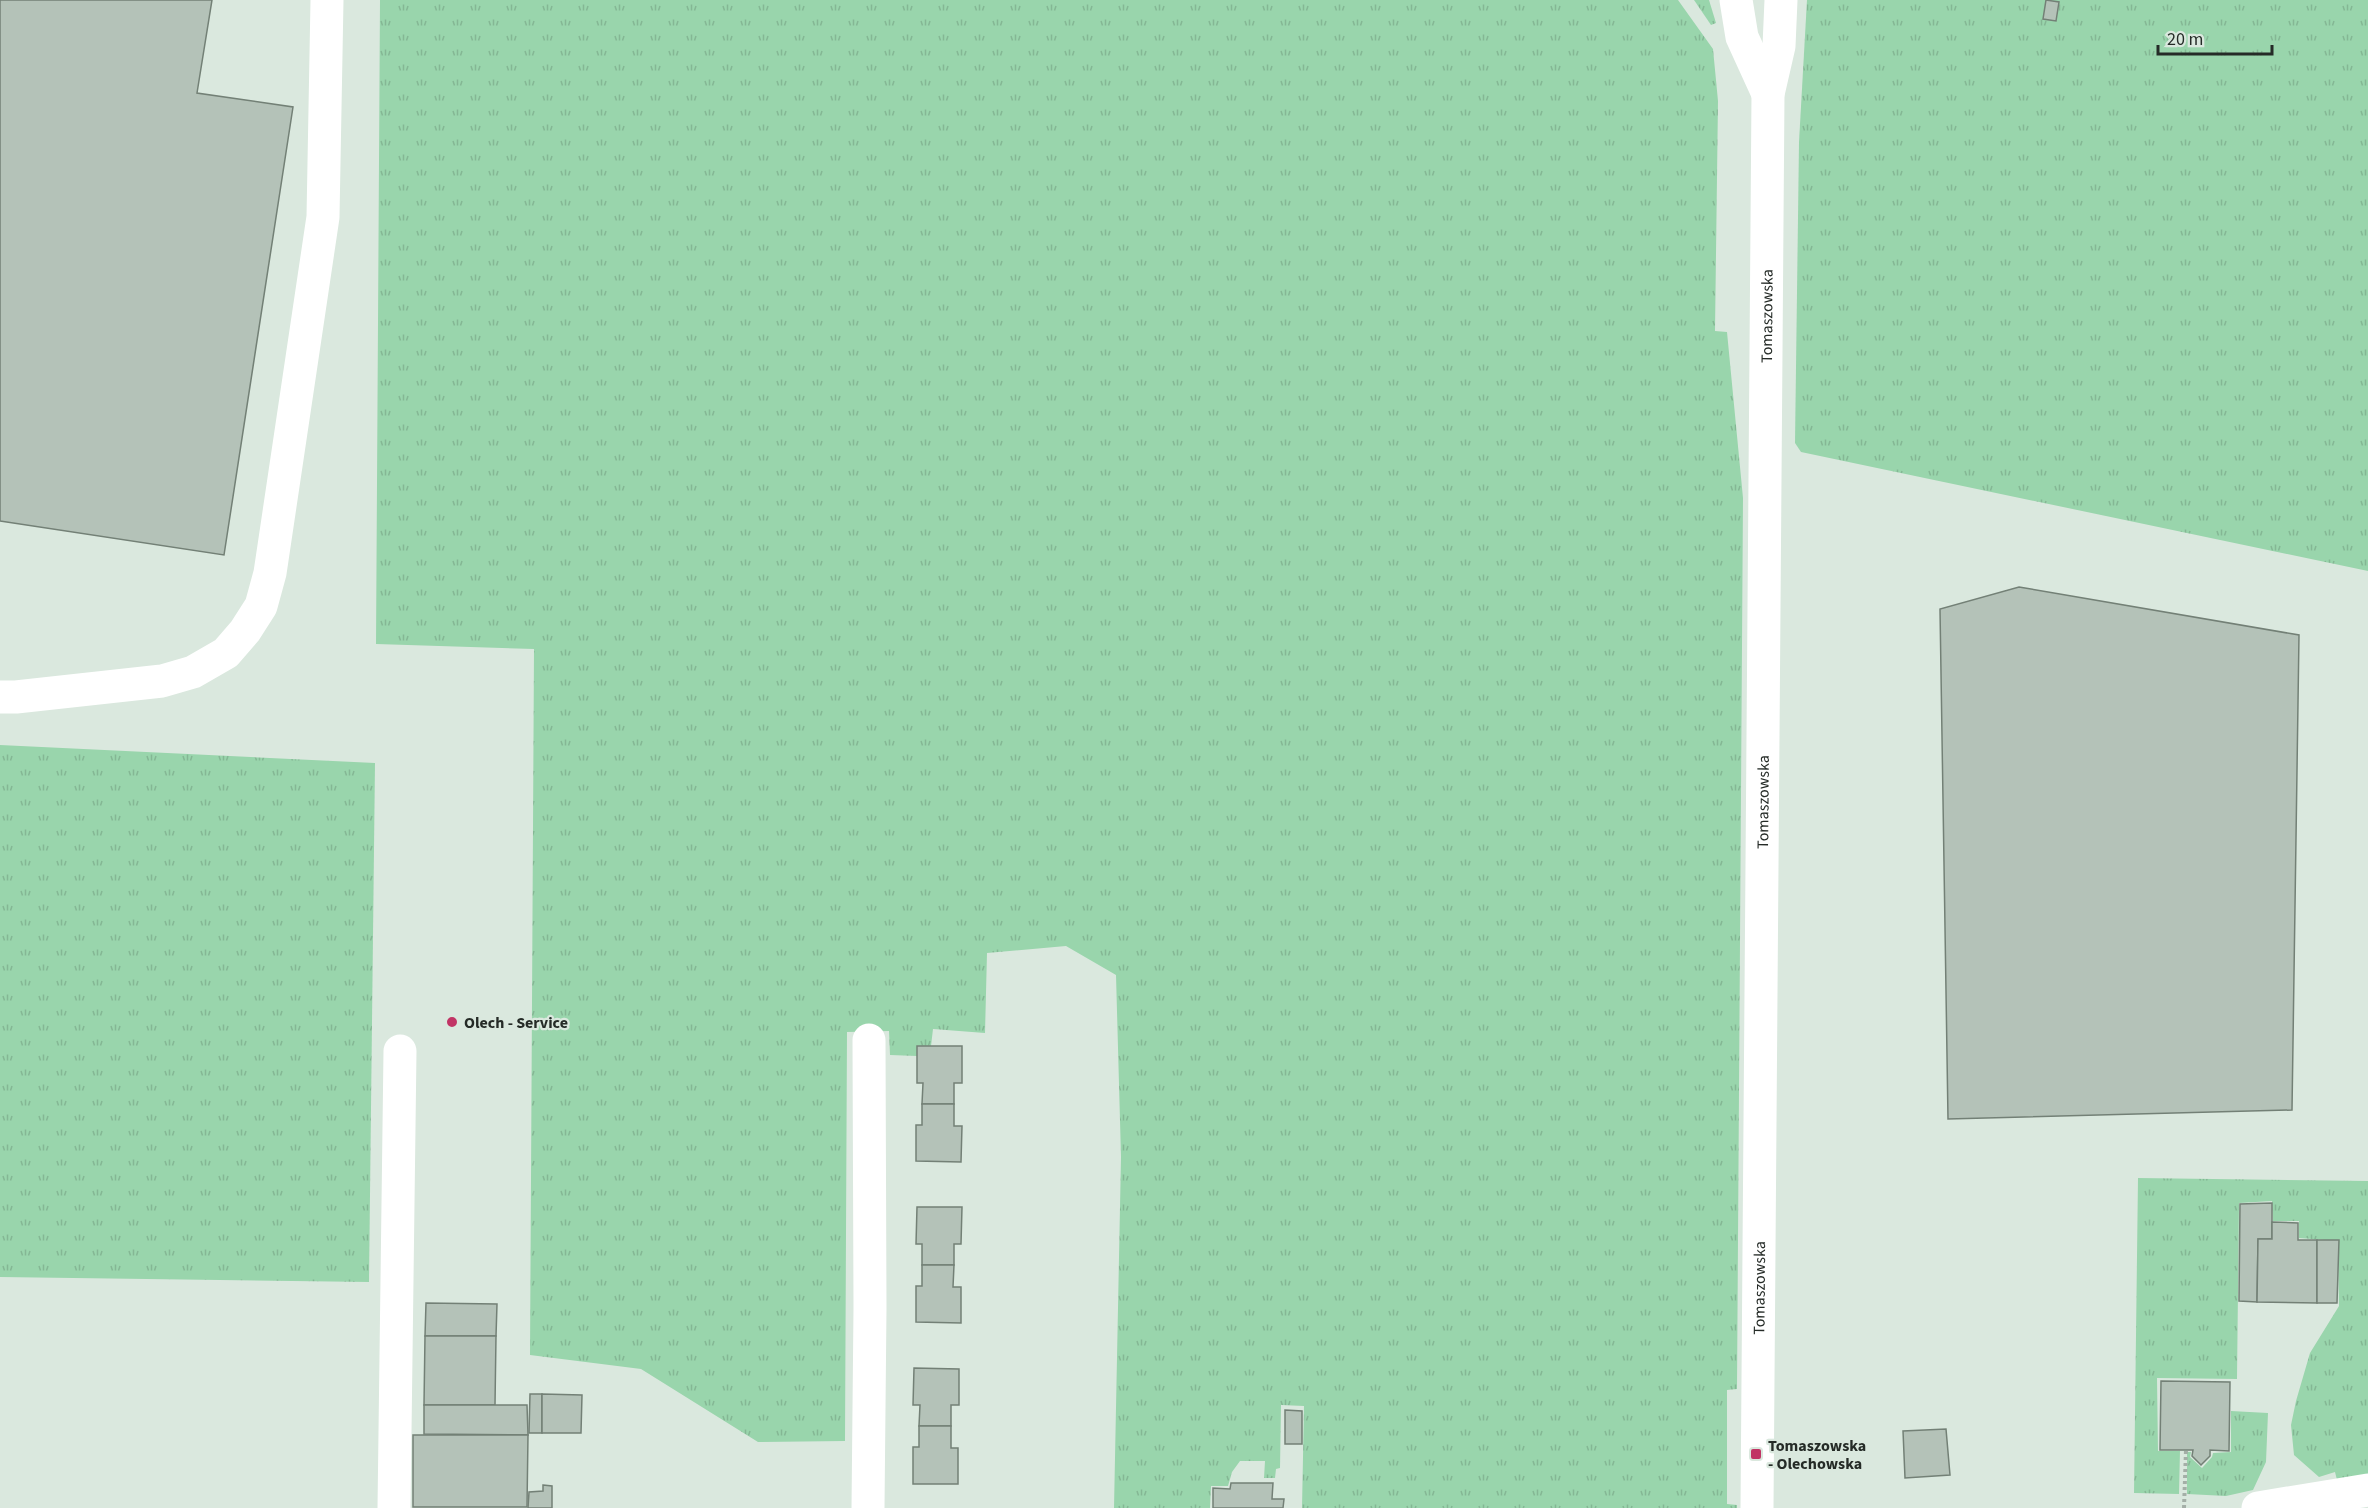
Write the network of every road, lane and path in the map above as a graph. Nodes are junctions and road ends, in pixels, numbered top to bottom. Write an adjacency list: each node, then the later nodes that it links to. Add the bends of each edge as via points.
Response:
1 (327, 0): 5 (street, via 323,217 270,573 261,606 226,653 193,672 162,681)
2 (1736, 0): 4 (street, Tomaszowska, via 1742,37)
3 (1781, 0): 4 (street, Tomaszowska, via 1779,46)
4 (1768, 94): 12 (street, Tomaszowska)
5 (0, 697)
6 (869, 1040): 11 (street)
7 (400, 1052): 10 (street)
8 (2186, 1450): 13 (path)
9 (2368, 1490): 14 (street)
10 (394, 1508)
11 (868, 1508)
12 (1757, 1508)
13 (2184, 1508)
14 (2258, 1508)

